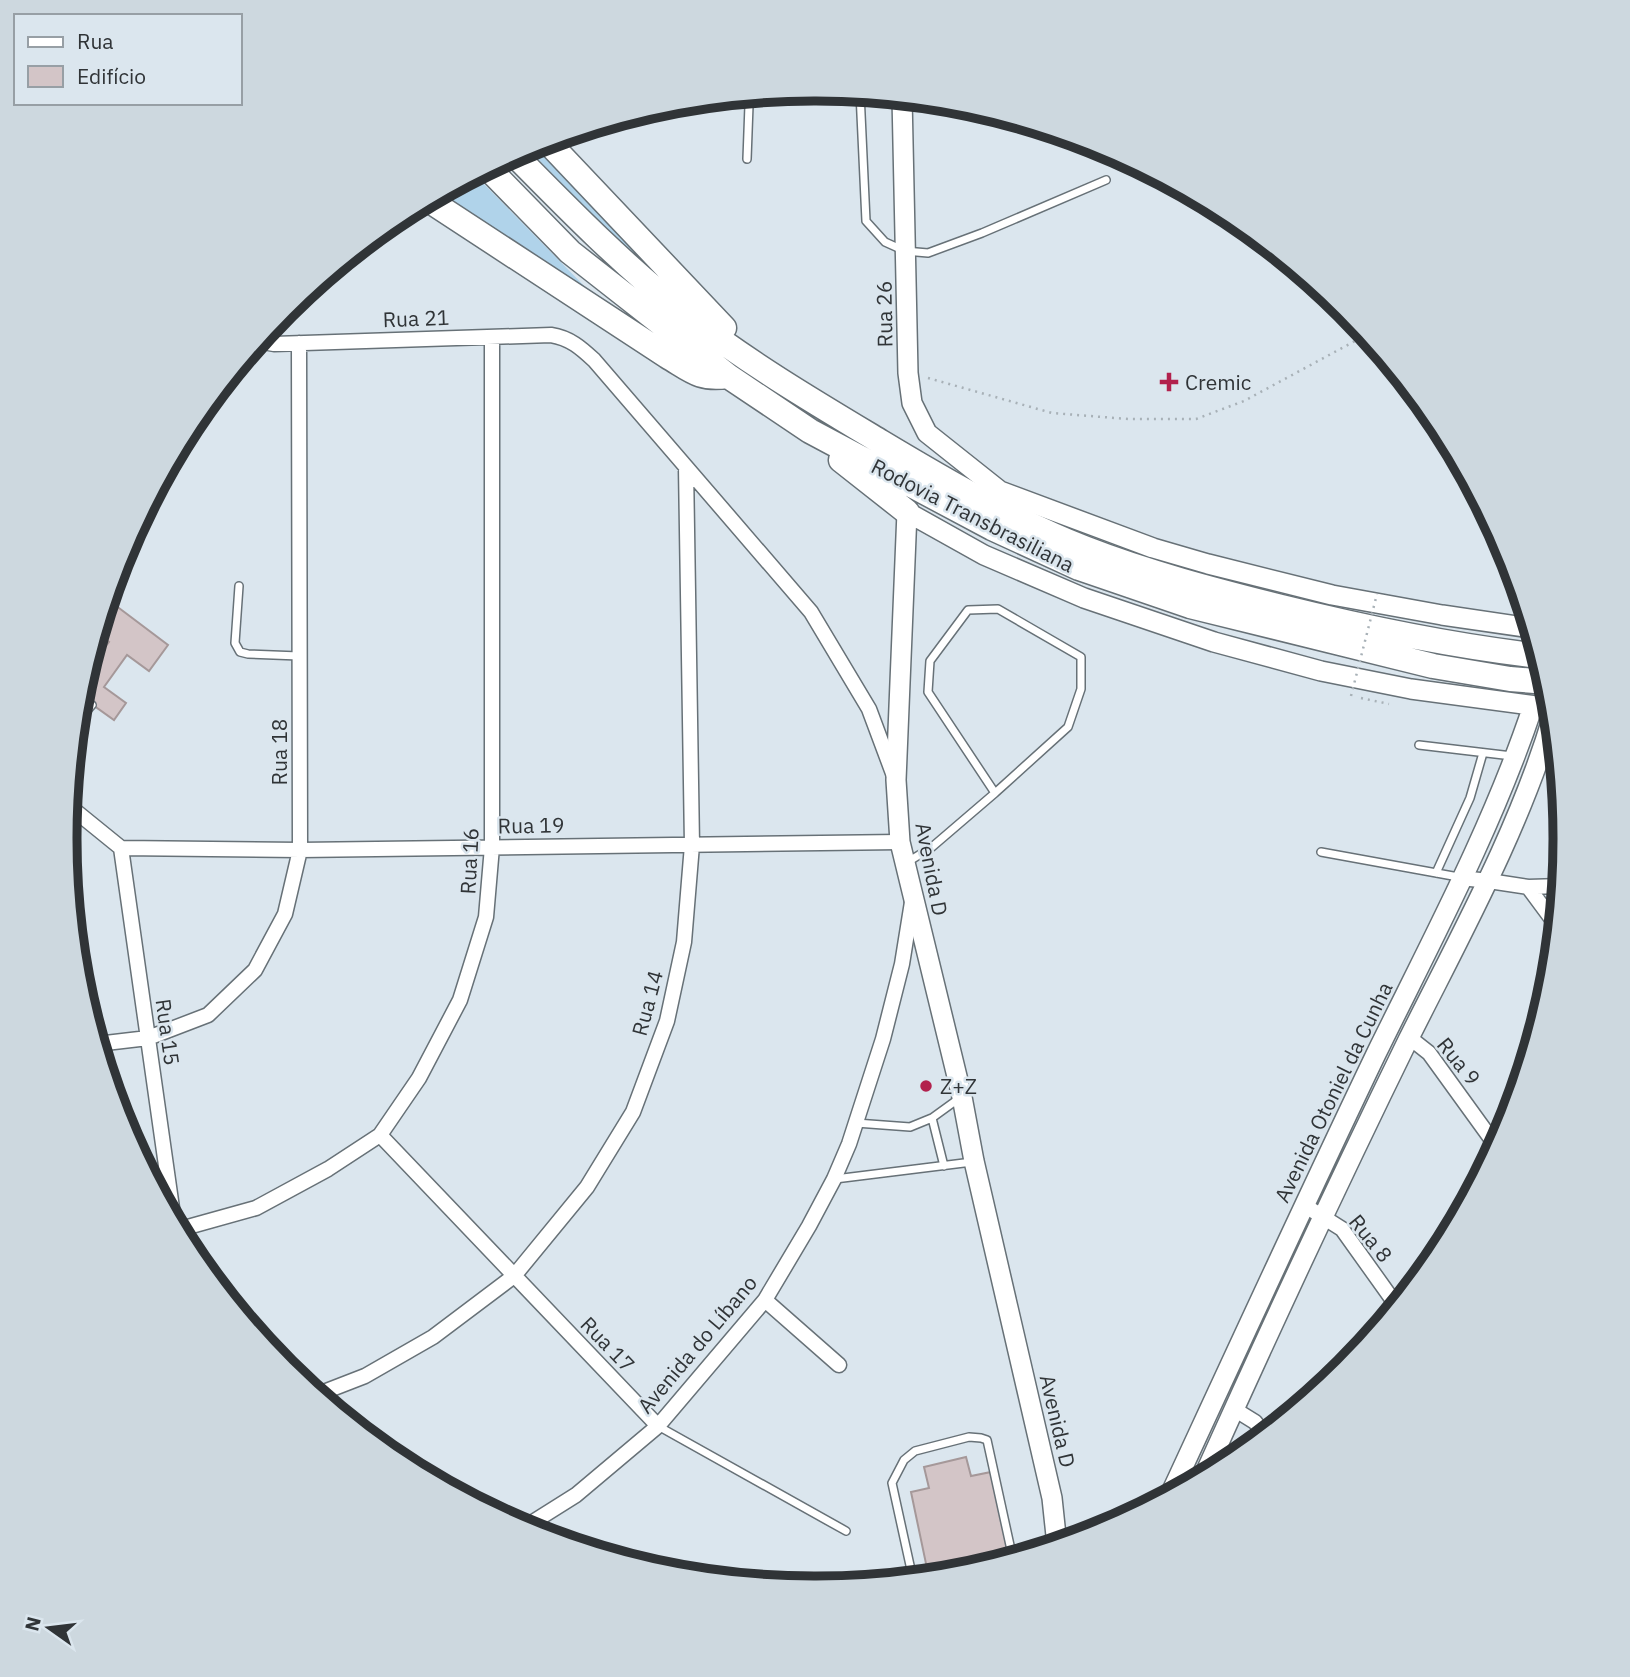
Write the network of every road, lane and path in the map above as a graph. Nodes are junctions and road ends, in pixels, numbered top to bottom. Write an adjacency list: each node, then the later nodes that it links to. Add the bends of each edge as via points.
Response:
1 (860, 102): 10 (lane, via 866,221 885,242)
2 (749, 104): 5 (lane)
3 (902, 106): 10 (main road, Rua 26)
4 (554, 149): 16 (highway)
5 (747, 159)
6 (522, 162): 16 (highway, Rodovia Transbrasiliana, via 635,272)
7 (494, 175): 18 (highway, Rodovia Transbrasiliana, via 570,253)
8 (1106, 180): 10 (lane, via 928,253)
9 (436, 205): 18 (highway, via 702,377)
10 (905, 251): 17 (main road, Rua 26)
11 (492, 337): 14 (street, Rua 21); 15 (street, Rua 21, via 551,335); 44 (street, Rua 16)
12 (1355, 341): 17 (path, via 1244,401 1196,419 1052,412)
13 (268, 343): 14 (street, Rua 21)
14 (299, 343): 28 (street, Rua 18)
15 (575, 344): 21 (street, Avenida D)
16 (765, 372): 20 (highway, Rodovia Transbrasiliana)
17 (908, 373): 22 (main road, Rua 26, via 912,403 927,433)
18 (728, 376): 19 (highway, Rodovia Transbrasiliana)
19 (810, 431): 23 (highway); 29 (highway, Rodovia Transbrasiliana, via 1004,534 1079,568 1190,606 1433,666)
20 (920, 465): 22 (highway); 27 (highway, Rodovia Transbrasiliana, via 1084,548 1199,586 1423,639)
21 (686, 467): 39 (street, Avenida D, via 811,612 869,709); 43 (street, Rua 14)
22 (1000, 491): 26 (main road, Rodovia Transbrasiliana, via 1208,564 1332,595)
23 (907, 512): 32 (main road, Rodovia Transbrasiliana, via 984,555 1084,598 1214,642 1321,671); 39 (main road)
24 (239, 586): 28 (lane, via 235,643 240,652)
25 (1377, 594): 30 (path, bridge, via 1351,696)
26 (1522, 627)
27 (1530, 655)
28 (299, 656): 46 (street, Rua 18)
29 (1536, 680)
30 (1378, 703)
31 (92, 705): 33 (lane)
32 (1541, 707)
33 (89, 709)
34 (1542, 710): 38 (main road, Avenida Otoniel da Cunha)
35 (1546, 738): 51 (main road)
36 (1419, 745): 37 (lane)
37 (1483, 753): 38 (lane); 49 (lane, via 1470,798)
38 (1516, 756): 50 (main road, Avenida Otoniel da Cunha)
39 (895, 780): 42 (main road, Avenida D)
40 (995, 793): 40 (lane, via 1068,727 1081,690 1082,657 998,609 968,610 930,660 929,692); 48 (lane, via 932,847)
41 (78, 811): 45 (street)
42 (900, 842): 43 (street, Rua 19); 48 (main road, Avenida D)
43 (692, 845): 44 (street, Rua 19); 71 (street, Rua 14, via 684,942 667,1021 633,1112 587,1187)
44 (492, 847): 46 (street, Rua 19); 62 (street, Rua 16, via 486,917 460,1000 419,1078)
45 (121, 848): 46 (street, Rua 19); 56 (street, Rua 15)
46 (300, 850): 56 (street, Rua 18, via 285,914 255,970 208,1015)
47 (1321, 852): 49 (lane)
48 (905, 863): 54 (main road, Avenida D)
49 (1436, 873): 50 (lane)
50 (1461, 878): 51 (street); 68 (main road, Avenida Otoniel da Cunha)
51 (1489, 881): 53 (street); 57 (main road)
52 (1551, 886): 53 (street)
53 (1528, 887): 55 (street)
54 (913, 897): 59 (main road, Avenida D); 61 (street, Avenida do Líbano, via 902,964)
55 (1549, 915)
56 (148, 1038): 58 (street, Rua 18); 67 (street, Rua 15)
57 (1410, 1038): 63 (street, Rua 9, via 1429,1053); 69 (main road)
58 (106, 1043)
59 (962, 1097): 60 (lane); 64 (main road, Avenida D)
60 (932, 1118): 61 (lane, via 910,1127); 65 (lane)
61 (856, 1123): 66 (street, Avenida do Líbano)
62 (380, 1135): 70 (street, Rua 16, via 256,1208); 71 (street, Rua 17)
63 (1490, 1137)
64 (974, 1161): 65 (lane); 81 (main road, Avenida D)
65 (944, 1166): 66 (lane)
66 (834, 1180): 73 (street, Avenida do Líbano)
67 (170, 1197)
68 (1304, 1205): 69 (street, Rua 8); 80 (main road, Avenida Otoniel da Cunha)
69 (1323, 1216): 72 (street, Rua 8, via 1342,1229); 76 (main road)
70 (188, 1227)
71 (514, 1276): 75 (street, Rua 14, via 433,1337 365,1376); 77 (street, Rua 17)
72 (1392, 1298)
73 (765, 1300): 74 (street); 77 (street, Avenida do Líbano)
74 (839, 1365)
75 (326, 1391)
76 (1234, 1409): 78 (street); 79 (main road)
77 (658, 1426): 82 (street, Avenida do Líbano, via 576,1494); 83 (lane, Rua 17)
78 (1259, 1427)
79 (1209, 1462)
80 (1176, 1482)
81 (1052, 1498): 84 (main road, Avenida D); 85 (main road, Avenida D)
82 (535, 1521)
83 (846, 1531)
84 (1066, 1532)
85 (1056, 1535)
86 (1011, 1550): 87 (lane, via 987,1440 969,1437 915,1451 904,1460 892,1483)
87 (911, 1570)

